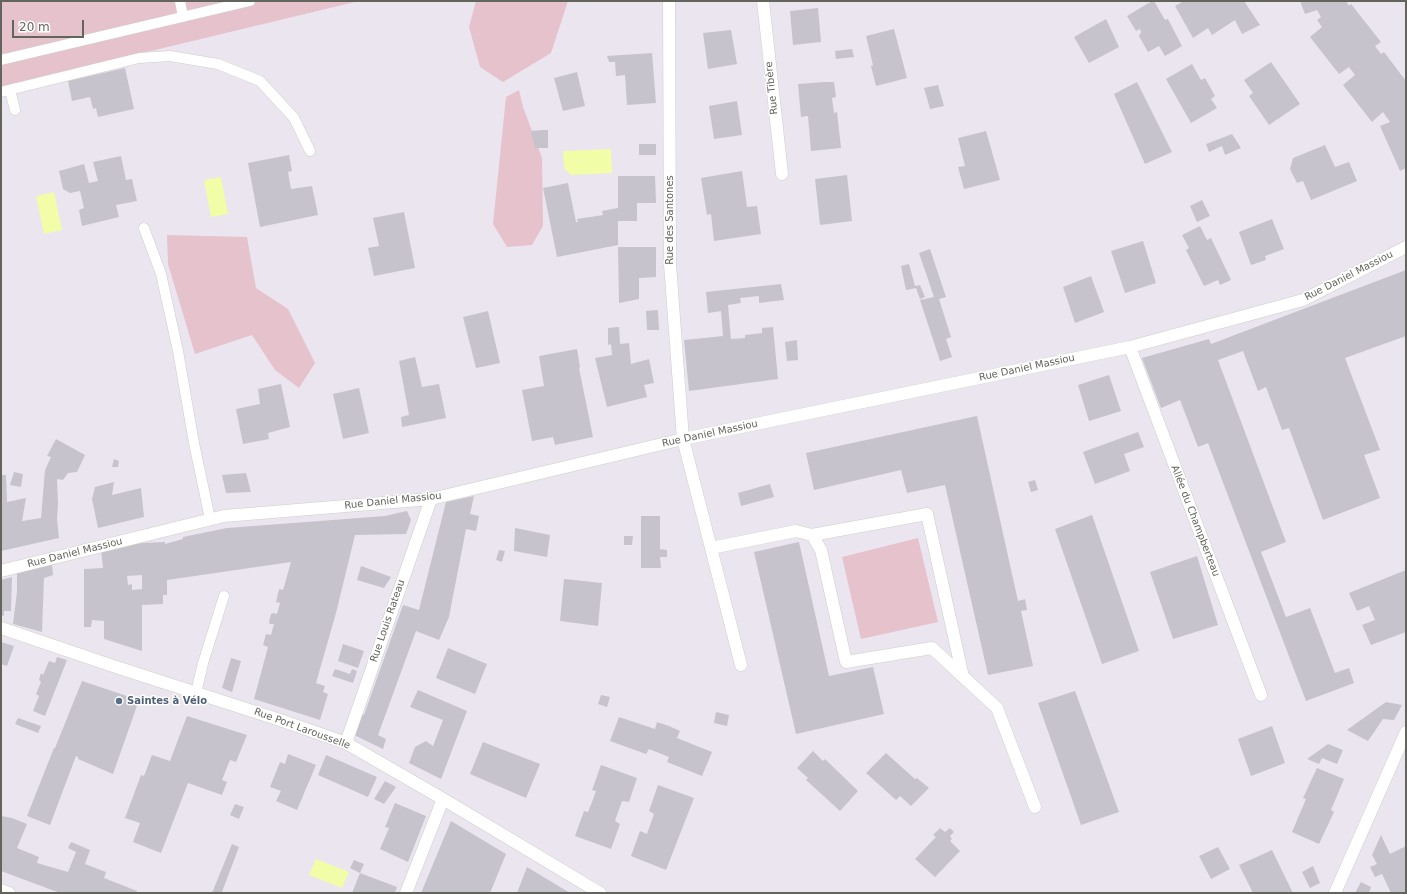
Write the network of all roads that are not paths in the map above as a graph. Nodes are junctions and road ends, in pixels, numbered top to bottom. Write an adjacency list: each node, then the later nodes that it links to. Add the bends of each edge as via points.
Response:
1 (180, 1): 5 (lane)
2 (250, 1): 5 (lane)
3 (669, 1): 14 (street, Rue des Santones, via 670,264)
4 (763, 1): 10 (street, Rue Tibère)
5 (183, 17): 6 (lane)
6 (1, 60)
7 (6, 91): 8 (lane); 9 (lane, via 139,58 170,56 218,64 260,81 294,118)
8 (15, 110)
9 (310, 151)
10 (782, 174)
11 (144, 228): 16 (lane, via 162,274)
12 (1406, 247): 13 (street, Rue Daniel Massiou, via 1303,300)
13 (1130, 347): 14 (street, Rue Daniel Massiou); 25 (street, Allée du Champberteau)
14 (683, 439): 15 (street, Rue Daniel Massiou); 18 (street, Rue des Santones)
15 (431, 499): 16 (street, Rue Daniel Massiou); 27 (street, Rue Louis Rateau)
16 (210, 519): 19 (street, Rue Daniel Massiou)
17 (812, 536): 18 (street, via 796,531); 23 (street, via 821,550 846,662 932,648); 23 (street, via 927,514)
18 (711, 548): 22 (street, Rue des Santones)
19 (1, 571)
20 (224, 596): 24 (lane)
21 (1, 628): 24 (street, Rue Port Larousselle)
22 (741, 665)
23 (963, 677): 29 (street, via 997,708)
24 (196, 693): 27 (street, Rue Port Larousselle)
25 (1261, 695)
26 (1406, 732): 34 (street)
27 (346, 742): 28 (street, Rue Port Larousselle)
28 (443, 799): 32 (street); 33 (street, Rue Port Larousselle)
29 (1035, 807)
30 (1, 890): 31 (street)
31 (9, 893)
32 (406, 893)
33 (600, 893)
34 (1335, 893)

